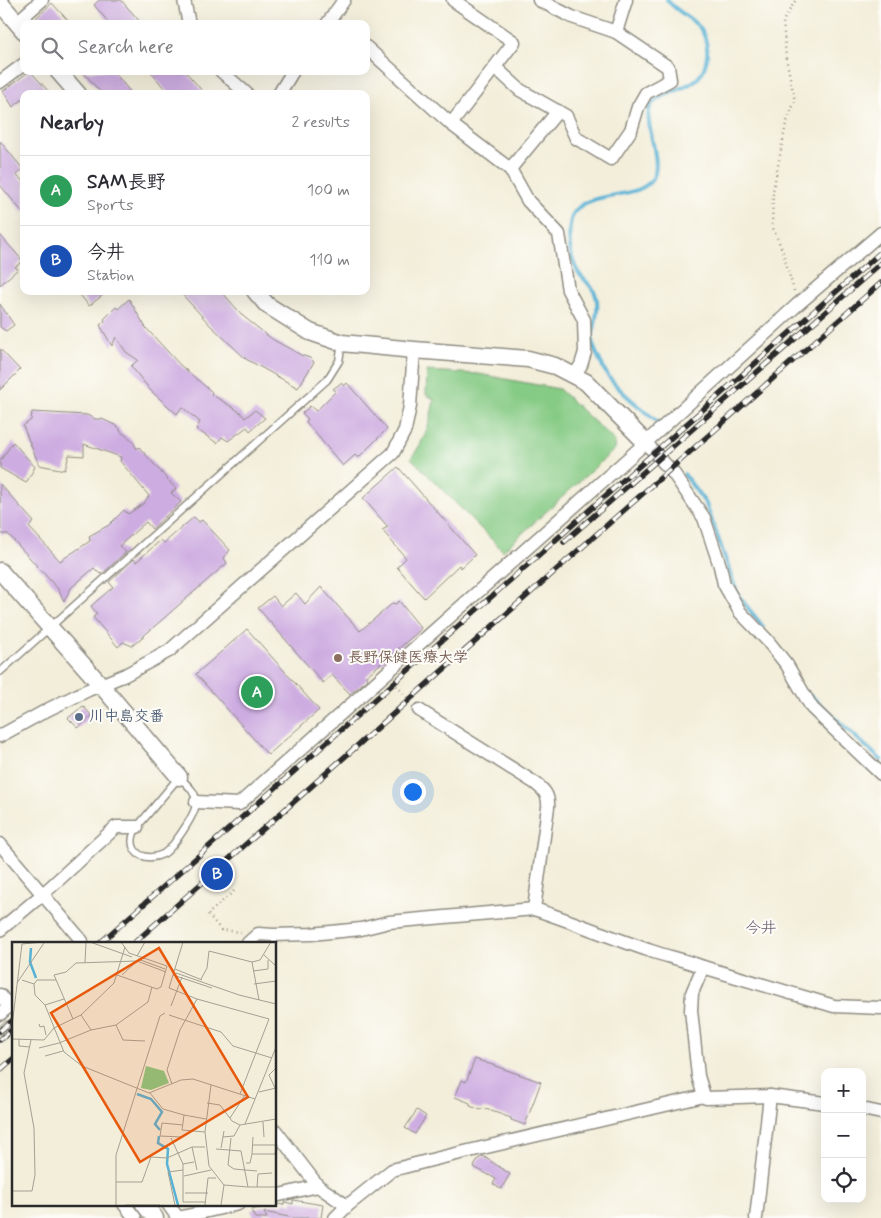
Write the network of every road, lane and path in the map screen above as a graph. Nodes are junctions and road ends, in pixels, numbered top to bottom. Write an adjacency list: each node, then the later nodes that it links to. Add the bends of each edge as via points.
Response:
1 (42, 0): 9 (street)
2 (184, 0): 10 (street)
3 (344, 0): 11 (street)
4 (453, 0): 16 (street, via 514,42)
5 (539, 0): 13 (street, via 572,17)
6 (796, 0): 29 (path, via 783,21 786,58 795,101 786,124 773,191 772,226)
7 (622, 1): 13 (street)
8 (0, 3): 12 (street)
9 (25, 20)
10 (188, 20)
11 (334, 20)
12 (20, 26)
13 (616, 32): 24 (street, via 668,67 670,80 646,93 631,130 611,159 576,138 566,116)
14 (370, 51): 25 (street)
15 (20, 67): 20 (street)
16 (496, 68): 24 (street, via 520,90); 25 (street)
17 (61, 75): 21 (street)
18 (226, 75): 22 (street)
19 (291, 75): 23 (street)
20 (0, 82)
21 (75, 90)
22 (243, 90)
23 (282, 90)
24 (558, 111): 26 (street)
25 (452, 124): 26 (street)
26 (510, 169): 32 (street, via 528,202 559,234 568,290 584,320 585,352)
27 (881, 233): 29 (street)
28 (258, 295): 30 (street, via 267,305 310,332)
29 (798, 305): 33 (street)
30 (342, 343): 31 (street); 35 (lane, via 339,361 327,380)
31 (414, 350): 32 (street, via 528,359 555,366); 38 (street, via 410,406 405,430 393,453 169,651)
32 (574, 376): 33 (street, via 593,388)
33 (646, 443): 37 (street); 41 (street, via 674,474 704,518 724,584 740,612 787,665 812,708)
34 (0, 571): 35 (street)
35 (50, 628): 36 (lane); 38 (street)
36 (0, 672)
37 (385, 674): 39 (path); 43 (street, via 239,804)
38 (101, 685): 40 (street, via 24,721); 42 (street)
39 (419, 710): 48 (street, via 546,793 548,806)
40 (0, 736)
41 (881, 774)
42 (179, 777): 43 (lane, via 192,789); 44 (lane)
43 (196, 802): 44 (lane, via 186,825 165,853 152,858 137,852 132,837)
44 (136, 827): 47 (street, via 116,827)
45 (0, 844): 47 (street)
46 (234, 891): 50 (path, via 208,914 221,930)
47 (43, 894): 49 (street); 51 (street)
48 (534, 908): 50 (street, via 389,922 361,929); 52 (street, via 652,952)
49 (0, 930)
50 (253, 938)
51 (81, 942)
52 (703, 967): 55 (street, via 834,1006); 56 (street, via 692,993 691,1010 698,1076)
53 (0, 995): 54 (street)
54 (8, 1007)
55 (881, 1008)
56 (704, 1096): 57 (street); 68 (street, via 392,1170)
57 (770, 1096): 58 (street); 73 (street)
58 (821, 1102)
59 (866, 1110): 60 (street)
60 (881, 1113)
61 (276, 1131): 62 (street)
62 (318, 1186): 63 (street); 68 (street)
63 (276, 1196)
64 (126, 1206): 69 (street)
65 (146, 1206): 70 (street)
66 (170, 1206): 71 (street)
67 (230, 1206): 71 (street)
68 (347, 1206): 72 (street)
69 (135, 1218)
70 (155, 1218)
71 (179, 1218)
72 (335, 1218)
73 (756, 1218)

